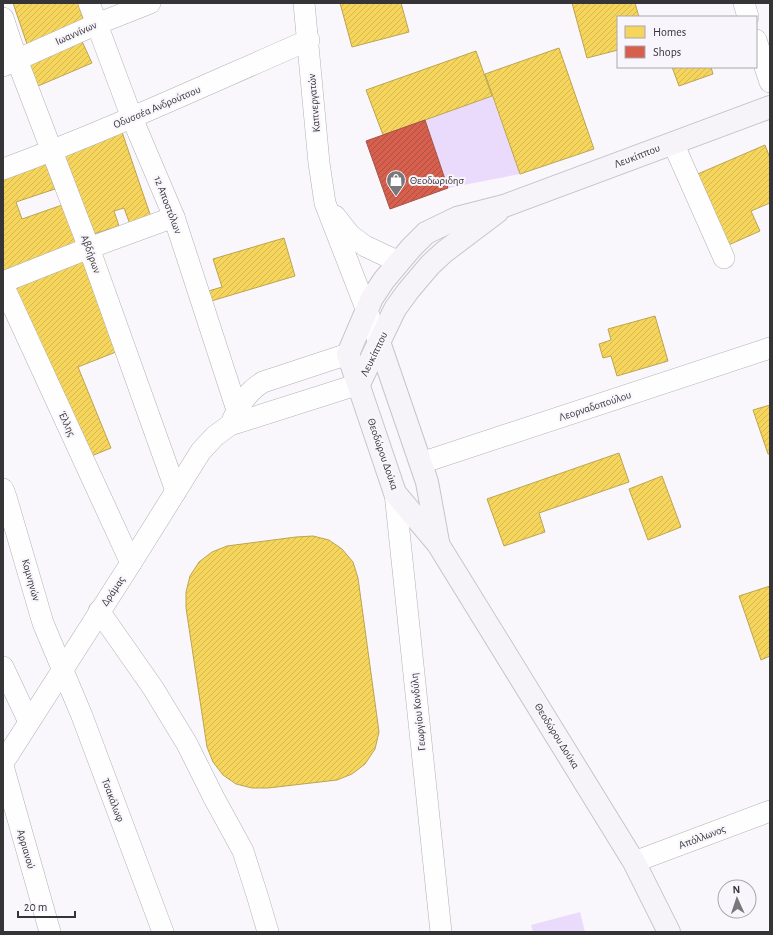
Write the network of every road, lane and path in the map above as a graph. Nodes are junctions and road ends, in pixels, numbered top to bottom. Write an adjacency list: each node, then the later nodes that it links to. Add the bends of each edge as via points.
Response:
1 (89, 3): 7 (street, 12 Αποστόλων)
2 (150, 3): 7 (street, Ιωαννίνων)
3 (304, 3): 8 (street, Καπνεργατών)
4 (744, 3): 5 (street)
5 (748, 16)
6 (3, 18): 10 (street, Αβδήρων)
7 (97, 24): 10 (street, Ιωαννίνων); 13 (street, 12 Αποστόλων)
8 (309, 40): 13 (street, Οδυσσέα Ανδρούτσου); 17 (street, Καπνεργατών, via 319,163)
9 (757, 43): 11 (street)
10 (10, 63): 15 (street, Αβδήρων)
11 (770, 82)
12 (770, 107): 14 (main road, Λευκίππου)
13 (132, 118): 15 (street, Οδυσσέα Ανδρούτσου); 19 (street, 12 Αποστόλων)
14 (673, 143): 18 (main road, Λευκίππου); 21 (street)
15 (52, 151): 16 (street, Οδυσσέα Ανδρούτσου); 20 (street, Αβδήρων)
16 (3, 170)
17 (325, 203): 22 (street, Καπνεργατών, via 350,235 365,246); 25 (street, Καπνεργατών)
18 (504, 206): 22 (main road, Λευκίππου, via 457,218 426,234); 26 (main road, Λευκίππου, via 430,265 395,309)
19 (174, 217): 20 (street); 30 (street, 12 Αποστόλων)
20 (89, 248): 23 (street); 33 (street, Αβδήρων)
21 (724, 258)
22 (399, 262): 25 (main road, Λευκίππου, via 384,280)
23 (3, 282)
24 (3, 285): 36 (street, Έλλης)
25 (366, 310): 26 (street, Καπνεργατών); 28 (main road, Λευκίππου)
26 (379, 342): 29 (main road, Λευκίππου); 31 (main road, Θεοδώρου Δούκα)
27 (770, 348): 31 (street, Λεορναδοπούλου)
28 (348, 354): 29 (main road, Θεοδώρου Δούκα); 30 (street, Δράμας, via 263,382 246,396)
29 (359, 384): 30 (street, Δράμας); 34 (main road, Θεοδώρου Δούκα)
30 (234, 418): 33 (street, Δράμας, via 201,451)
31 (421, 463): 35 (main road, Θεοδώρου Δούκα)
32 (3, 489): 39 (street, Κομνηνών, via 43,623)
33 (176, 491): 36 (street, Δράμας)
34 (395, 493): 35 (main road, Θεοδώρου Δούκα); 48 (street, Γεωργίου Κονδύλη)
35 (438, 544): 44 (main road, Θεοδώρου Δούκα)
36 (131, 563): 37 (street, Δράμας)
37 (99, 611): 39 (street, Δράμας); 47 (street, via 153,688 187,744 243,851)
38 (3, 667): 40 (street)
39 (62, 670): 40 (street, Δράμας); 46 (street, Τσακάλωφ, via 82,716)
40 (29, 722): 41 (street, Δράμας)
41 (3, 763)
42 (3, 766): 45 (street, Αρριανού)
43 (770, 811): 44 (street, Απόλλωνος)
44 (634, 862): 49 (main road, Θεοδώρου Δούκα)
45 (50, 932)
46 (163, 932)
47 (268, 932)
48 (441, 932)
49 (669, 932)

